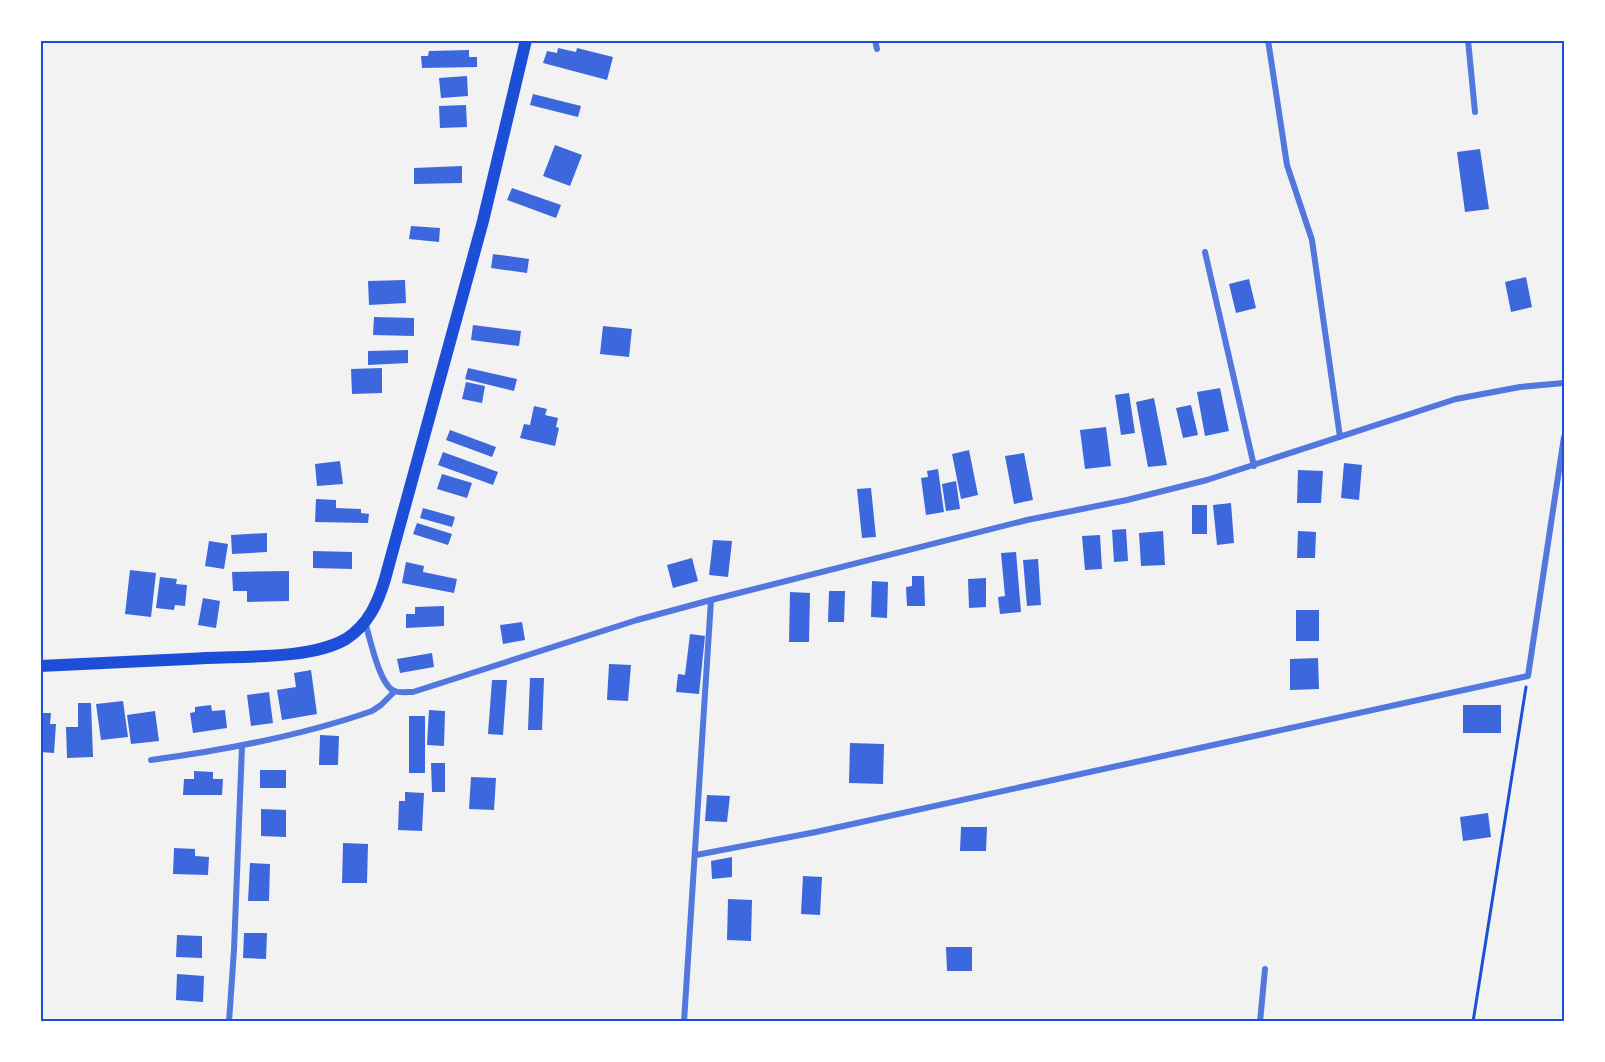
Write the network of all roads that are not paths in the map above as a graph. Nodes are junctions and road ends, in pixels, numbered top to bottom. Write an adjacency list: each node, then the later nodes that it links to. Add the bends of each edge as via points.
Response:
1 (526, 40): 13 (main road, via 483,221 385,579)
2 (875, 40): 5 (street)
3 (1268, 40): 9 (street, via 1287,165 1312,240)
4 (1468, 40): 6 (street)
5 (877, 49)
6 (1475, 112)
7 (1205, 252): 11 (street)
8 (1564, 383): 9 (street, via 1456,399)
9 (1340, 437): 11 (street)
10 (1564, 437): 18 (street, via 1528,676 828,830)
11 (1254, 466): 12 (street)
12 (711, 600): 15 (street, via 413,692); 18 (street)
13 (365, 622): 14 (main road, via 348,638 318,650); 15 (street, via 384,680)
14 (40, 666)
15 (395, 691): 16 (street, via 372,711)
16 (242, 746): 17 (street); 20 (street)
17 (151, 760)
18 (696, 855): 21 (street)
19 (1265, 969): 22 (street)
20 (229, 1022)
21 (684, 1022)
22 (1260, 1022)

